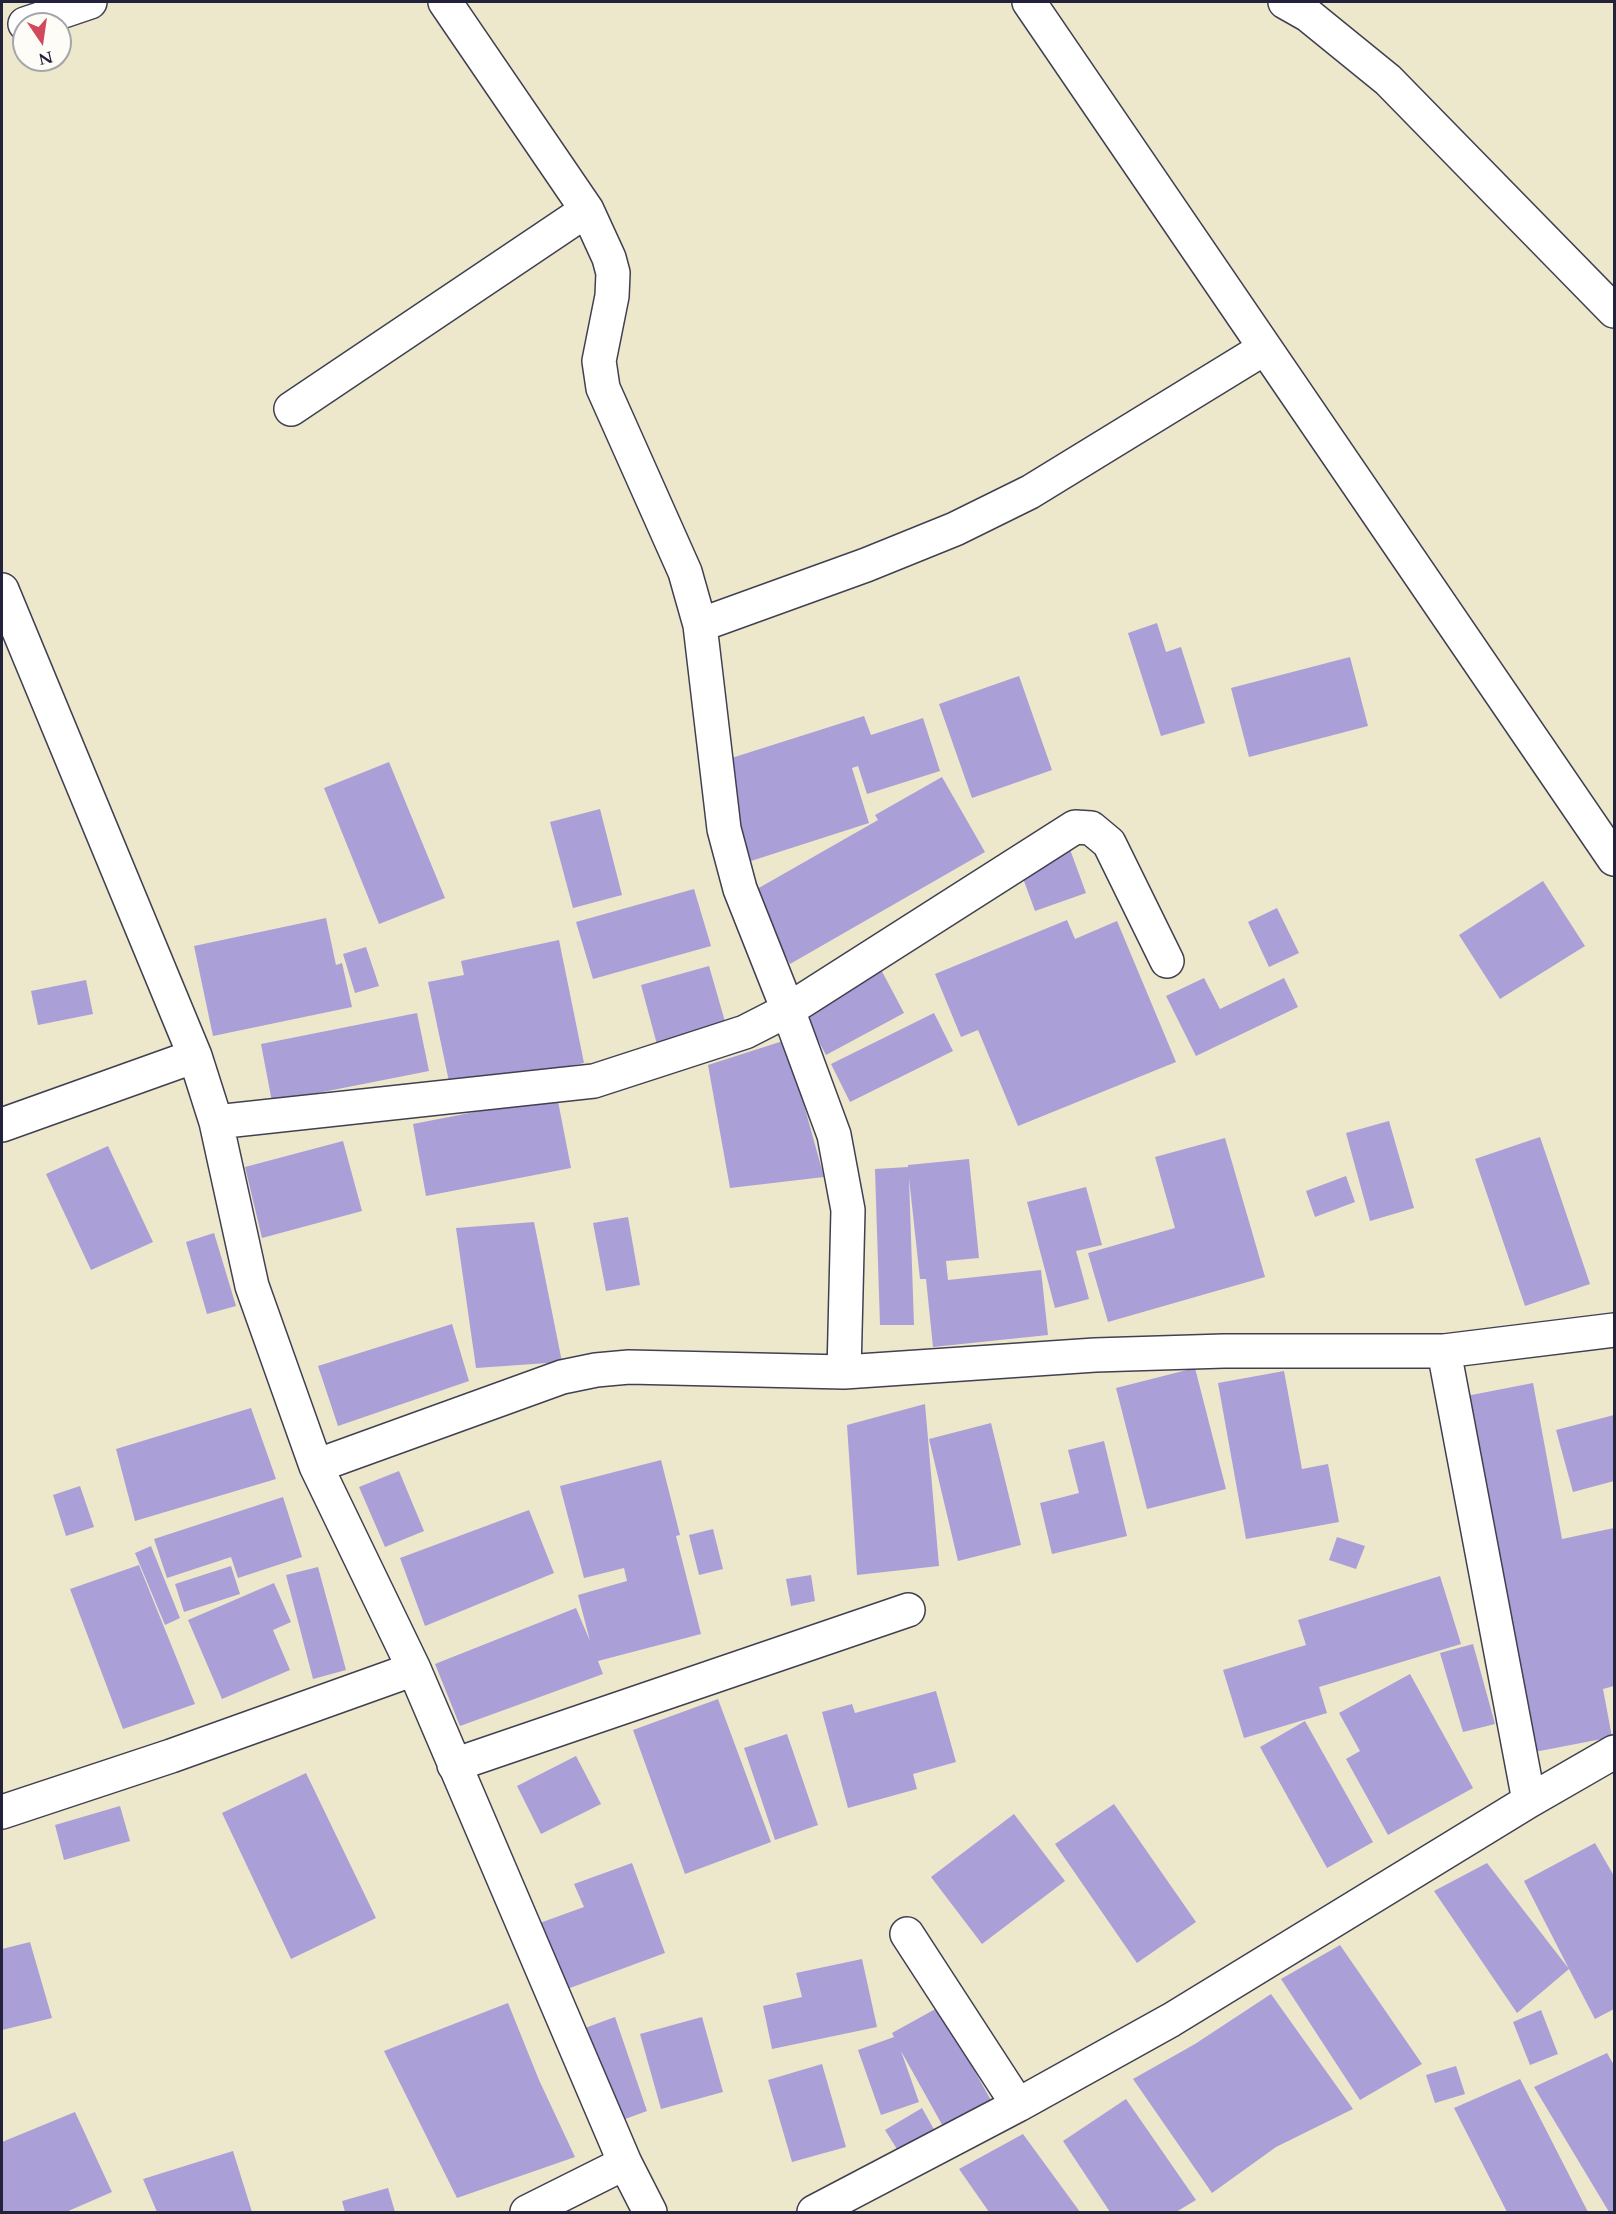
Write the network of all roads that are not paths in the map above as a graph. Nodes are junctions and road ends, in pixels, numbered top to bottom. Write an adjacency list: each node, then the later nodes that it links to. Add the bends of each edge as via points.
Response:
1 (90, 2): 5 (street)
2 (445, 2): 6 (street)
3 (1029, 2): 8 (street)
4 (1285, 2): 7 (street, via 1308,15 1388,80)
5 (60, 12)
6 (587, 210): 9 (street); 11 (street, via 613,273 599,360 603,388 685,572)
7 (1614, 311)
8 (1265, 348): 11 (street, via 1019,497 866,565); 12 (street)
9 (291, 410)
10 (2, 590): 15 (street)
11 (700, 625): 14 (street, via 724,829 740,889)
12 (1614, 859)
13 (1167, 961): 14 (street, via 1109,843 1091,828 1075,827)
14 (788, 1010): 16 (street, via 745,1032 594,1081); 20 (street, via 834,1136 848,1210)
15 (195, 1056): 16 (street); 17 (street)
16 (216, 1122): 21 (street, via 252,1286)
17 (2, 1125)
18 (1614, 1330): 19 (street)
19 (1444, 1351): 20 (street, via 1107,1355); 26 (street)
20 (844, 1372): 21 (street, via 629,1367 596,1370 562,1377)
21 (316, 1466): 23 (street)
22 (908, 1610): 25 (street)
23 (414, 1669): 25 (street); 27 (street)
24 (1614, 1752): 26 (street)
25 (454, 1765): 30 (street)
26 (1529, 1802): 29 (street, via 1171,2020)
27 (2, 1812)
28 (907, 1934): 29 (street)
29 (1018, 2105): 33 (street)
30 (625, 2163): 31 (street); 32 (street)
31 (527, 2212)
32 (650, 2212)
33 (814, 2212)

